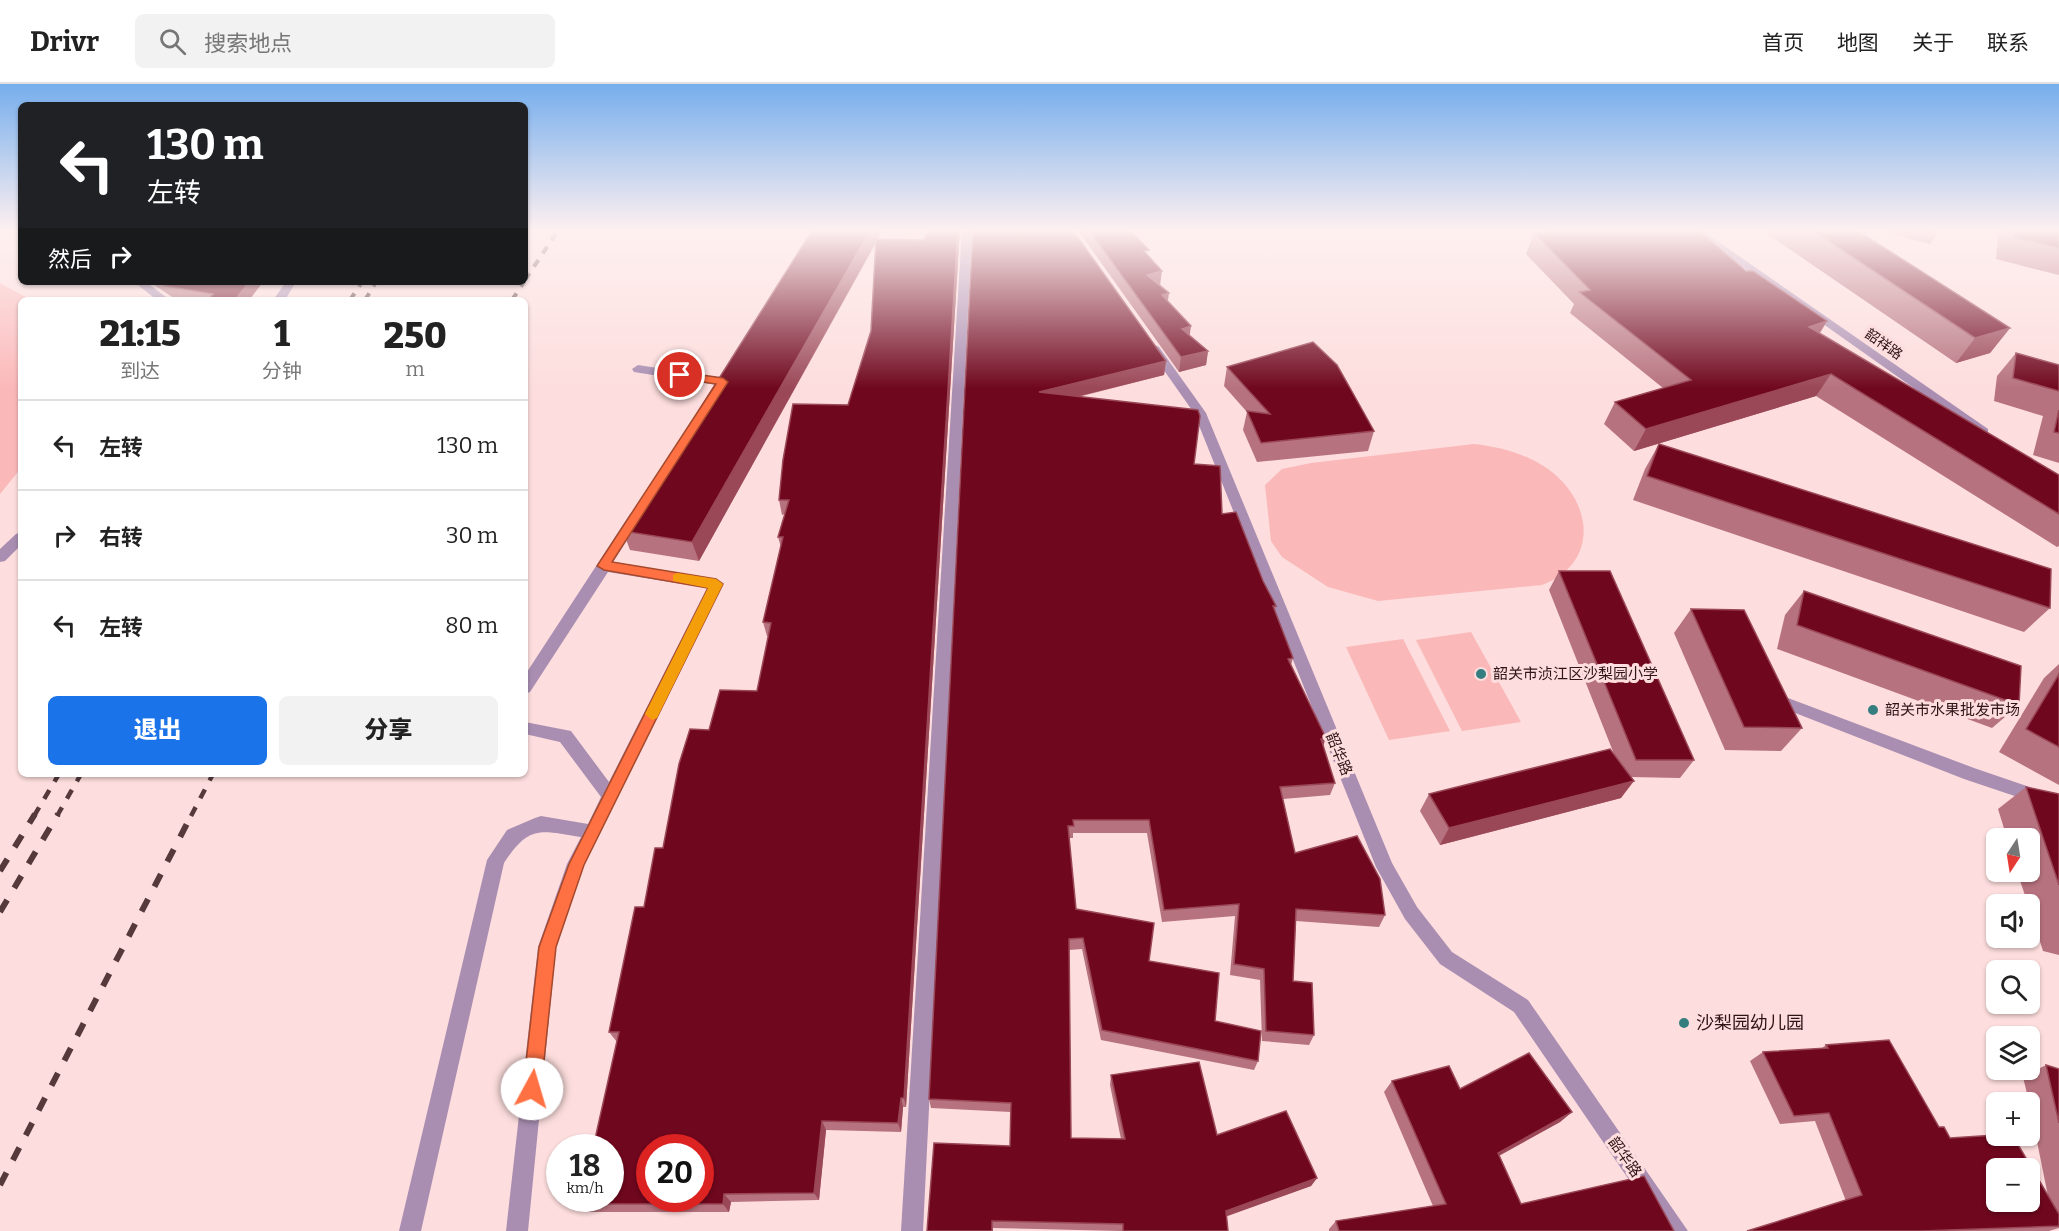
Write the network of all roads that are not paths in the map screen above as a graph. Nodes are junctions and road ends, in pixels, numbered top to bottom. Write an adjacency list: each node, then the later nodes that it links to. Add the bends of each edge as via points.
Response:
1 (965, 283): 21 (street)
2 (1771, 283): 8 (street, 韶祥路)
3 (143, 285): 4 (street)
4 (160, 297)
5 (1145, 335): 22 (street, 韶华路, via 1200,413 1385,867 1411,913 1446,958 1521,1006)
6 (638, 369): 7 (street, via 726,377)
7 (710, 401)
8 (1996, 441)
9 (641, 507): 12 (street)
10 (18, 540): 11 (street)
11 (0, 557)
12 (604, 566): 13 (street); 16 (street, via 716,584)
13 (528, 683)
14 (1775, 699): 17 (street)
15 (528, 729): 16 (street, via 565,736)
16 (610, 797): 18 (street)
17 (2059, 804)
18 (593, 832): 19 (street, via 541,823 513,835 496,860); 20 (street, via 576,864 548,947)
19 (410, 1231)
20 (517, 1231)
21 (912, 1231)
22 (1677, 1231)

